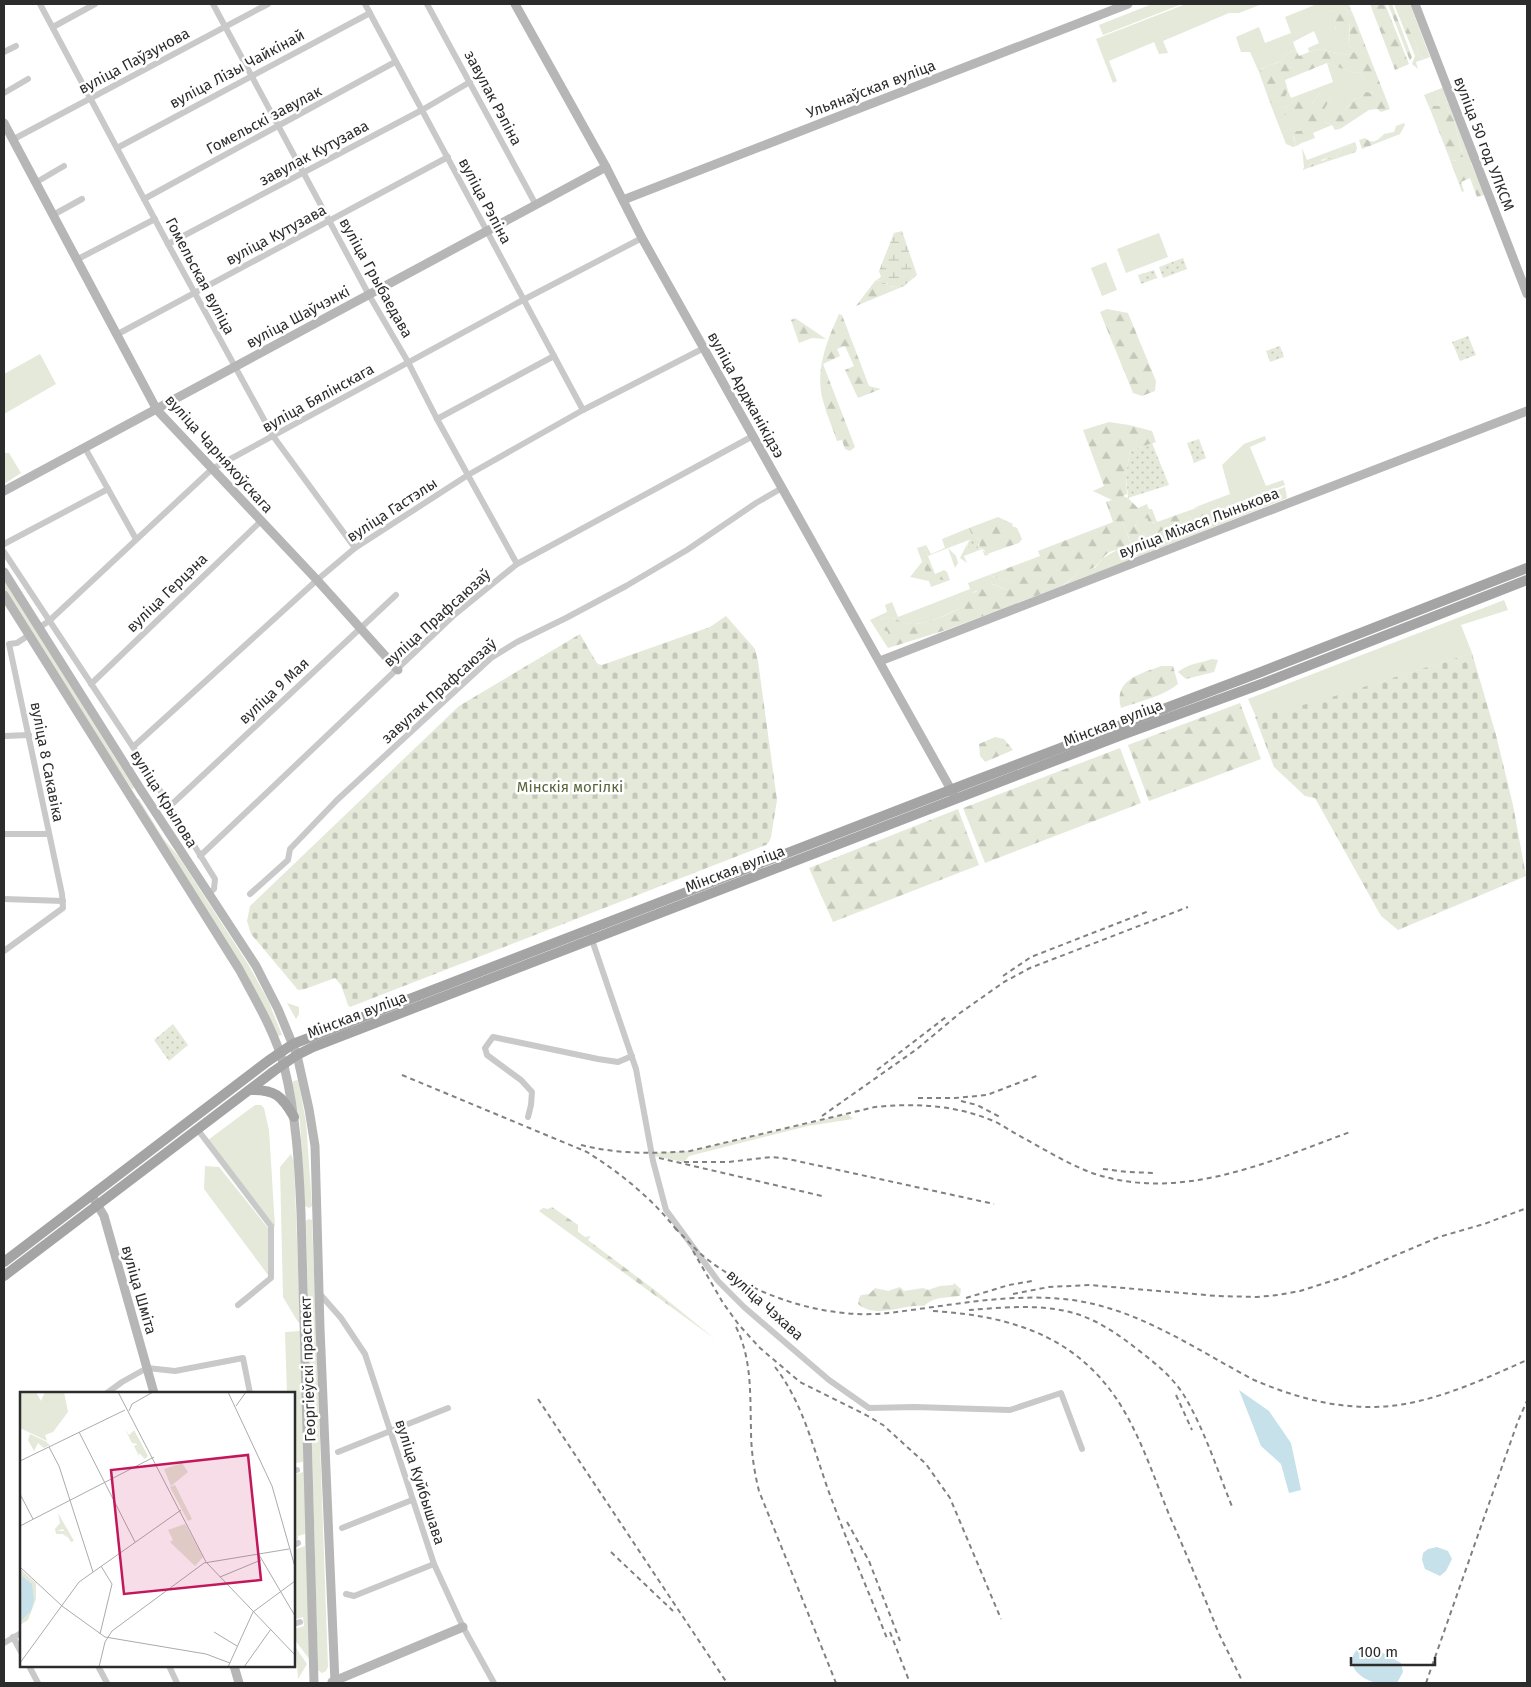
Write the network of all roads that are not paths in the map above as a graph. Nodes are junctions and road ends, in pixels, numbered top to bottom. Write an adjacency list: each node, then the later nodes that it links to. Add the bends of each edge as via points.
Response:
1 (40, 4): 12 (street, Гомельская вуліца)
2 (96, 4): 12 (street)
3 (213, 4): 11 (street, вуліца Грыбаедава)
4 (268, 4): 11 (street, вуліца Паўзунова)
5 (364, 4): 10 (street, вуліца Рэпіна)
6 (427, 4): 18 (street, завулак Рэпіна)
7 (515, 4): 28 (main road, вуліца Арджанікідзэ)
8 (1128, 4): 33 (main road, Ульянаўская вуліца)
9 (1415, 4): 43 (main road, вуліца 50 год УЛКСМ)
10 (370, 13): 15 (street, вуліца Рэпіна); 16 (street, вуліца Лізы Чайкінай)
11 (226, 26): 16 (street, вуліца Грыбаедава); 20 (street, вуліца Паўзунова)
12 (53, 27): 20 (street, Гомельская вуліца)
13 (16, 46): 14 (street)
14 (4, 52)
15 (395, 62): 21 (street, вуліца Рэпіна); 23 (street, Гомельскі завулак)
16 (252, 75): 23 (street, вуліца Грыбаедава); 25 (street, вуліца Лізы Чайкінай)
17 (28, 79): 19 (street)
18 (470, 82): 21 (street, завулак Кутузава); 34 (street, завулак Рэпіна)
19 (4, 94)
20 (90, 99): 24 (street, вуліца Паўзунова); 25 (street, Гомельская вуліца)
21 (422, 110): 26 (street, вуліца Рэпіна); 29 (street, завулак Кутузава)
22 (4, 123): 24 (main road, вуліца Чарняхоўскага)
23 (279, 126): 29 (street, вуліца Грыбаедава); 32 (street, Гомельскі завулак)
24 (12, 140): 30 (main road, вуліца Чарняхоўскага)
25 (117, 148): 32 (street, Гомельская вуліца)
26 (448, 157): 37 (street, вуліца Кутузава); 38 (street, вуліца Рэпіна)
27 (64, 166): 30 (street)
28 (606, 167): 33 (main road, вуліца Арджанікідзэ); 34 (main road, вуліца Шаўчэнкі)
29 (304, 172): 37 (street, вуліца Грыбаедава); 40 (street, завулак Кутузава)
30 (35, 183): 35 (main road, вуліца Чарняхоўскага)
31 (82, 199): 35 (street)
32 (144, 199): 36 (street, Гомельская вуліца)
33 (623, 200): 39 (main road, вуліца Арджанікідзэ)
34 (536, 205): 38 (main road, вуліца Шаўчэнкі)
35 (53, 215): 41 (main road, вуліца Чарняхоўскага)
36 (155, 219): 40 (street, Гомельская вуліца); 41 (street)
37 (330, 220): 42 (street, вуліца Кутузава); 44 (street, вуліца Грыбаедава)
38 (487, 231): 44 (main road, вуліца Шаўчэнкі); 45 (street, вуліца Рэпіна)
39 (642, 238): 45 (street, вуліца Бялінскага); 47 (main road, вуліца Арджанікідзэ)
40 (168, 244): 42 (street, Гомельская вуліца)
41 (76, 260): 46 (main road, вуліца Чарняхоўскага)
42 (194, 292): 46 (street, вуліца Кутузава); 50 (street, Гомельская вуліца)
43 (1527, 294)
44 (369, 295): 49 (street, вуліца Грыбаедава); 50 (main road, вуліца Шаўчэнкі)
45 (523, 300): 48 (street, вуліца Рэпіна); 49 (street, вуліца Бялінскага)
46 (116, 335): 51 (main road, вуліца Чарняхоўскага)
47 (704, 348): 52 (street, вуліца Гастэлы); 56 (main road, вуліца Арджанікідзэ)
48 (554, 356): 52 (street, вуліца Рэпіна); 54 (street)
49 (408, 362): 54 (street, вуліца Грыбаедава); 55 (street, вуліца Бялінскага)
50 (234, 367): 51 (main road, вуліца Шаўчэнкі); 55 (street, Гомельская вуліца)
51 (157, 410): 57 (main road, вуліца Шаўчэнкі); 58 (main road, вуліца Чарняхоўскага)
52 (583, 410): 59 (street, вуліца Гастэлы)
53 (1527, 411): 81 (main road, вуліца Міхася Лынькова)
54 (437, 418): 59 (street, вуліца Грыбаедава)
55 (273, 436): 58 (street, вуліца Бялінскага); 66 (street, Гомельская вуліца)
56 (753, 436): 60 (main road, вуліца Арджанікідзэ); 68 (street, вуліца Прафсаюзаў)
57 (85, 448): 61 (street); 62 (main road, вуліца Шаўчэнкі)
58 (212, 469): 63 (main road, вуліца Чарняхоўскага); 64 (street, вуліца Бялінскага)
59 (468, 475): 66 (street, вуліца Гастэлы); 68 (street, вуліца Грыбаедава)
60 (782, 488): 81 (main road, вуліца Арджанікідзэ); 98 (street, завулак Прафсаюзаў, via 626,586 491,658 337,800 290,849 288,860)
61 (108, 489): 64 (street); 65 (street)
62 (4, 491)
63 (261, 520): 71 (main road, вуліца Чарняхоўскага); 83 (street, вуліца Герцэна)
64 (136, 539): 76 (street, вуліца Бялінскага)
65 (7, 542)
66 (355, 548): 71 (street, вуліца Гастэлы)
67 (4, 552): 76 (street)
68 (517, 564): 82 (street, вуліца Прафсаюзаў, via 453,616)
69 (1527, 568): 73 (main road, Мінская вуліца)
70 (4, 572): 77 (main road, вуліца Крылова)
71 (317, 580): 78 (main road, вуліца Чарняхоўскага); 88 (street, вуліца Гастэлы)
72 (1527, 580): 73 (main road, Мінская вуліца)
73 (1503, 584): 84 (main road, Мінская вуліца); 85 (main road, Мінская вуліца)
74 (4, 595): 79 (main road, вуліца Крылова)
75 (396, 595): 78 (street, вуліца 9 Мая)
76 (49, 622): 77 (street, вуліца Бялінскага); 83 (street)
77 (40, 627): 90 (main road, вуліца Крылова)
78 (360, 627): 82 (main road, вуліца Чарняхоўскага); 93 (street, вуліца 9 Мая)
79 (29, 635): 80 (street, вуліца 8 Сакавіка, via 17,643); 91 (main road, вуліца Крылова)
80 (6, 644): 86 (street, вуліца 8 Сакавіка)
81 (880, 661): 89 (main road, вуліца Арджанікідзэ)
82 (398, 670): 96 (street, вуліца Прафсаюзаў)
83 (92, 684): 88 (street)
84 (1193, 698): 85 (main road, via 1198,700); 89 (main road, Мінская вуліца)
85 (1198, 707): 92 (main road, Мінская вуліца)
86 (29, 735): 87 (street); 95 (street, вуліца 8 Сакавіка)
87 (4, 736)
88 (133, 747): 93 (street)
89 (951, 789): 92 (main road, вуліца Арджанікідзэ); 101 (main road, Мінская вуліца)
90 (141, 790): 91 (main road); 97 (main road, вуліца Крылова)
91 (130, 797): 105 (main road, вуліца Крылова, via 239,969)
92 (956, 799): 102 (main road, Мінская вуліца)
93 (170, 806): 96 (street)
94 (4, 834): 95 (street)
95 (48, 834): 100 (street, вуліца 8 Сакавіка)
96 (200, 856): 97 (street, via 215,879 214,889)
97 (208, 894): 104 (main road, вуліца Крылова, via 256,966)
98 (250, 894)
99 (4, 899): 100 (street)
100 (63, 904): 103 (street)
101 (588, 929): 102 (street, вуліца Чэхава); 104 (main road, Мінская вуліца)
102 (592, 940): 106 (main road, Мінская вуліца); 107 (street, вуліца Чэхава)
103 (4, 951)
104 (293, 1044): 105 (main road, Мінская вуліца); 106 (main road, вуліца Крылова)
105 (280, 1054): 108 (main road, вуліца Крылова); 113 (main road, Мінская вуліца)
106 (297, 1055): 108 (main road, Мінская вуліца); 115 (main road, Георгіеўскі праспект, via 315,1146)
107 (632, 1056): 111 (street, via 618,1062 493,1037 486,1048 487,1055 532,1092); 127 (street, вуліца Чэхава, via 666,1210 718,1281 744,1306 829,1380 869,1408 1010,1410 1061,1393)
108 (284, 1065): 109 (main road, Мінская вуліца); 110 (main road, Георгіеўскі праспект)
109 (250, 1090): 110 (main road, via 264,1089 276,1094); 112 (main road, Мінская вуліца)
110 (294, 1117): 116 (main road, Георгіеўскі праспект)
111 (528, 1117)
112 (198, 1130): 114 (main road, Мінская вуліца); 120 (street, via 271,1226 272,1278)
113 (92, 1196): 114 (main road, вуліца Шміта); 117 (main road, Мінская вуліца)
114 (99, 1205): 118 (main road, Мінская вуліца); 121 (main road, вуліца Шміта)
115 (317, 1212): 116 (main road); 119 (main road, Георгіеўскі праспект)
116 (302, 1214): 147 (main road, Георгіеўскі праспект)
117 (4, 1262)
118 (4, 1276)
119 (319, 1292): 126 (street, вуліца Куйбышава, via 365,1354); 142 (main road, Георгіеўскі праспект)
120 (238, 1305)
121 (147, 1368): 122 (street); 123 (main road, вуліца Шміта); 124 (street, via 175,1371 243,1358)
122 (108, 1392)
123 (154, 1392)
124 (250, 1392)
125 (448, 1408): 126 (street)
126 (390, 1431): 128 (street); 129 (street, вуліца Куйбышава)
127 (1082, 1449)
128 (338, 1452)
129 (412, 1500): 130 (street); 131 (street, вуліца Куйбышава)
130 (342, 1528)
131 (434, 1564): 132 (street, via 354,1596); 133 (street, вуліца Куйбышава)
132 (346, 1594)
133 (463, 1627): 142 (main road); 148 (street, вуліца Куйбышава)
134 (20, 1634): 135 (street)
135 (13, 1637): 136 (street); 137 (street)
136 (4, 1643)
137 (20, 1650)
138 (30, 1667): 143 (street)
139 (99, 1667): 144 (street)
140 (169, 1667): 145 (street)
141 (234, 1667): 146 (main road)
142 (333, 1682)
143 (38, 1683)
144 (107, 1683)
145 (177, 1683)
146 (240, 1683)
147 (314, 1683)
148 (494, 1683)

